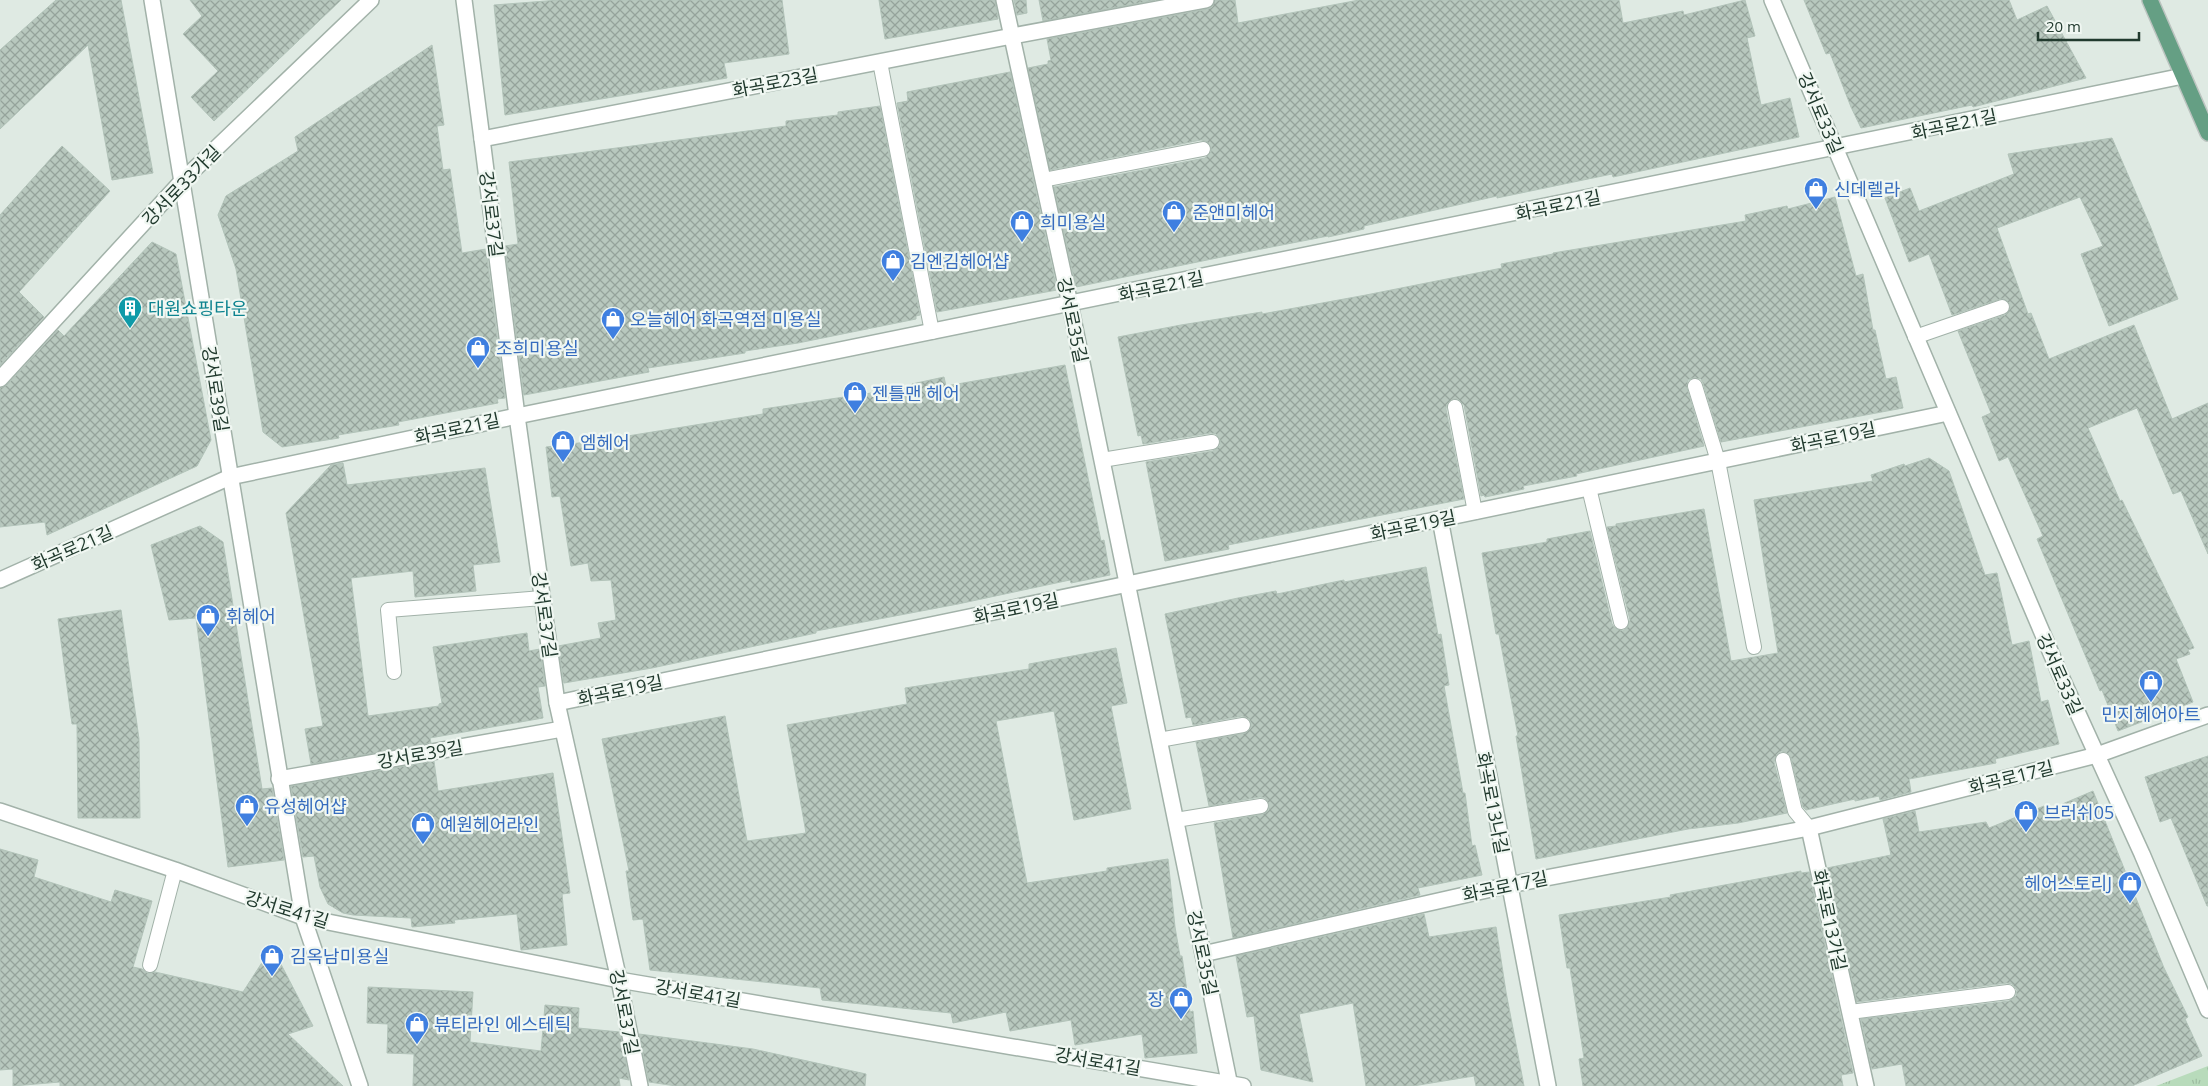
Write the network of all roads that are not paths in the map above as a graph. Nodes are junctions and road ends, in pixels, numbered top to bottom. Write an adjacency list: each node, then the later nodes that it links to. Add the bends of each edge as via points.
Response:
1 (152, 0): 16 (street, 강서로39길)
2 (371, 0): 16 (street, 강서로33가길)
3 (464, 0): 12 (street)
4 (1004, 0): 8 (street, 강서로35길)
5 (1206, 0): 8 (street, 화곡로23길)
6 (1772, 0): 13 (street, 강서로33길)
7 (2150, 0): 10 (main road)
8 (1012, 36): 9 (street, 화곡로23길); 15 (street, 강서로35길)
9 (880, 62): 12 (street, 화곡로23길); 19 (lane)
10 (2183, 76): 11 (main road); 13 (street, 화곡로21길)
11 (2208, 134)
12 (482, 139): 25 (street, 강서로37길)
13 (1836, 148): 17 (street, 화곡로21길); 20 (street, 강서로33길)
14 (1203, 149): 15 (lane)
15 (1043, 180): 17 (street, 강서로35길)
16 (182, 181): 21 (street, 강서로33가길); 29 (street, 강서로39길)
17 (1070, 304): 19 (street, 화곡로21길); 27 (street, 강서로35길)
18 (2002, 307): 20 (lane)
19 (932, 332): 25 (street, 화곡로21길)
20 (1915, 338): 24 (street, 강서로33길)
21 (0, 379)
22 (1695, 386): 28 (lane)
23 (1455, 408): 31 (lane, 화곡로19길)
24 (1948, 413): 28 (street, 화곡로19길); 44 (street, 강서로33길)
25 (517, 416): 29 (street, 화곡로21길); 35 (street, 강서로37길)
26 (1212, 442): 27 (lane)
27 (1102, 460): 34 (street, 강서로35길)
28 (1718, 461): 30 (street, 화곡로19길); 37 (lane)
29 (230, 477): 33 (street, 화곡로21길); 46 (street, 강서로39길)
30 (1589, 488): 31 (street, 화곡로19길); 36 (lane)
31 (1475, 512): 32 (street, 화곡로19길)
32 (1440, 519): 34 (street, 화곡로19길); 52 (street, 화곡로13나길)
33 (0, 580)
34 (1128, 584): 39 (street, 화곡로19길); 43 (street, 강서로35길)
35 (542, 598): 38 (lane, via 388,610); 39 (street, 강서로37길)
36 (1621, 622)
37 (1754, 648)
38 (394, 672)
39 (557, 704): 42 (street, 강서로37길)
40 (2208, 715): 44 (street, 화곡로17길)
41 (1243, 725): 43 (lane)
42 (562, 729): 46 (street, 강서로39길); 56 (street, 강서로37길)
43 (1159, 740): 49 (street, 강서로35길)
44 (2097, 756): 50 (street, 화곡로17길); 58 (street, 강서로33길)
45 (1783, 760): 50 (lane, via 1795,811)
46 (279, 779): 53 (street, 강서로39길)
47 (1261, 806): 49 (lane)
48 (0, 811): 51 (street, 강서로41길)
49 (1176, 820): 54 (street, 강서로35길)
50 (1809, 828): 52 (street, 화곡로17길); 59 (street, 화곡로13가길)
51 (175, 870): 53 (street, 강서로41길); 55 (lane)
52 (1509, 884): 54 (street, 화곡로17길); 63 (street, 화곡로13나길)
53 (303, 917): 56 (street, 강서로41길); 61 (street, 강서로39길)
54 (1203, 954): 60 (street, 강서로35길)
55 (150, 965)
56 (619, 980): 60 (street, 강서로41길); 62 (street, 강서로37길)
57 (2008, 992): 59 (lane)
58 (2208, 1010)
59 (1850, 1012): 64 (street, 화곡로13가길)
60 (1234, 1085)
61 (360, 1086)
62 (640, 1086)
63 (1548, 1086)
64 (1866, 1086)

